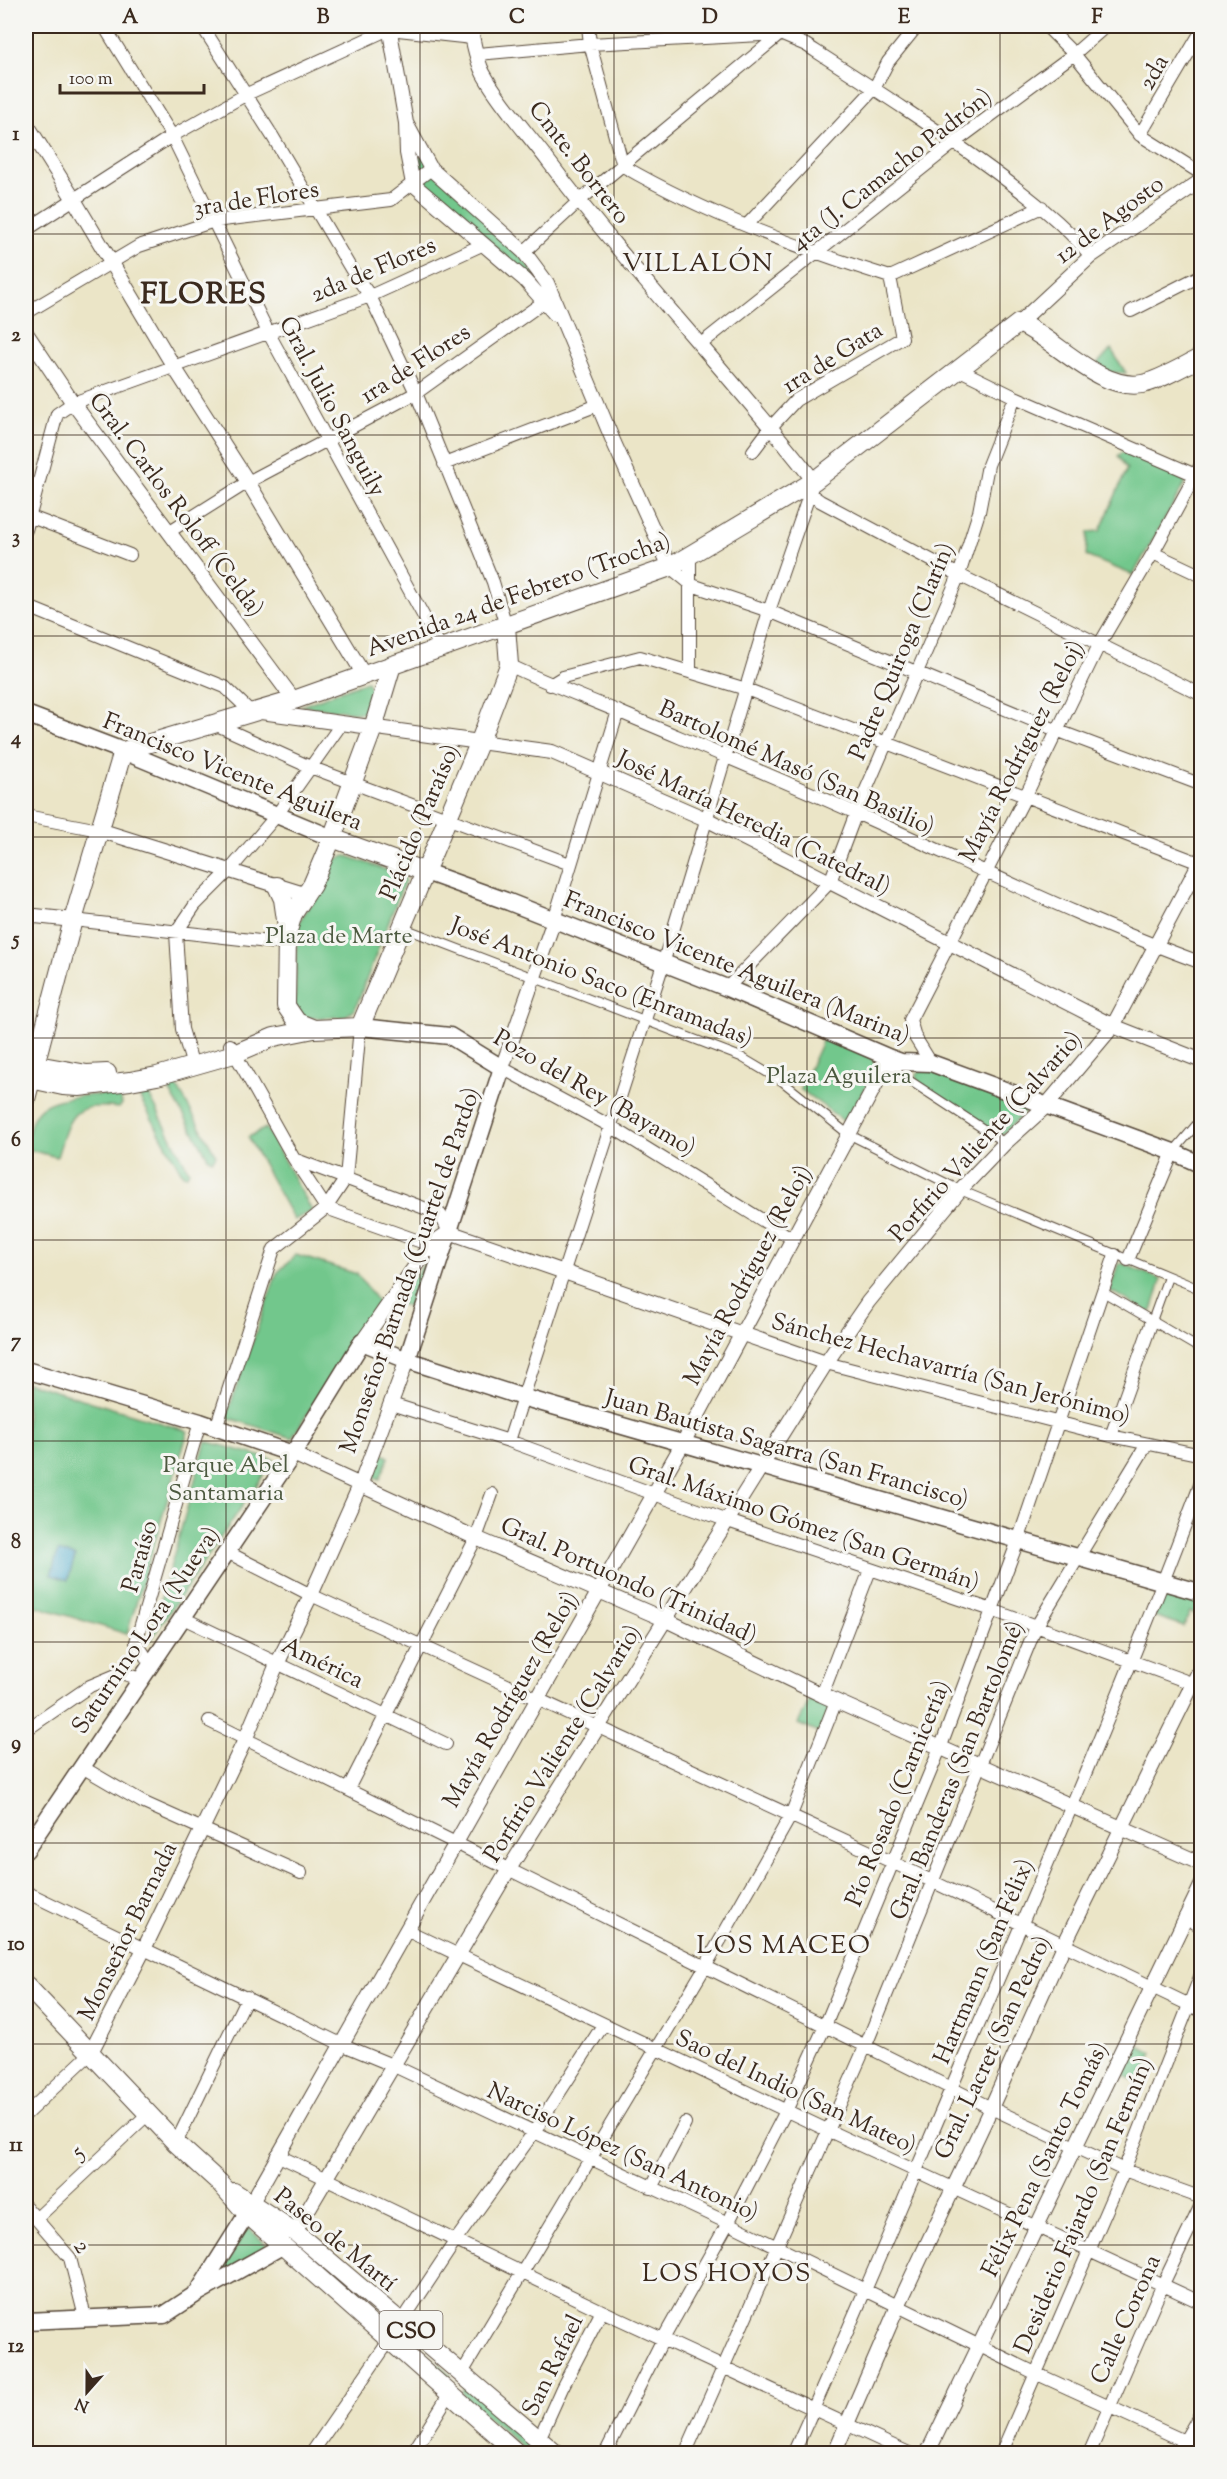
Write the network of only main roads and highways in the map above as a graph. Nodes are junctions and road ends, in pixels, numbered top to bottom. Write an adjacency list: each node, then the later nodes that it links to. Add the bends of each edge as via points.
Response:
1 (1202, 357): 2 (main road, Avenida 24 de Febrero (Trocha), via 1143,384 1124,385 1104,379 1019,323 808,488 670,567)
2 (506, 626): 3 (main road, Avenida 24 de Febrero (Trocha)); 9 (main road, Plácido (Paraíso), via 509,665)
3 (392, 665): 4 (main road, Avenida 24 de Febrero (Trocha)); 5 (main road)
4 (364, 675): 5 (main road, via 377,688); 7 (main road, Avenida 24 de Febrero (Trocha))
5 (381, 703): 8 (main road)
6 (26, 714): 7 (main road, Francisco Vicente Aguilera)
7 (123, 751): 8 (main road, Francisco Vicente Aguilera); 18 (main road)
8 (332, 838): 9 (main road, Francisco Vicente Aguilera); 11 (main road, via 307,896 293,915)
9 (423, 872): 13 (main road, Plácido (Paraíso)); 22 (main road, Francisco Vicente Aguilera (Marina), via 727,988 890,1058 931,1063)
10 (277, 886): 11 (main road, via 284,906)
11 (287, 939): 12 (main road)
12 (286, 1006): 14 (main road, via 297,1022); 15 (main road, via 277,1025)
13 (360, 1027): 14 (main road); 17 (main road, Pozo del Rey (Bayamo), via 450,1036)
14 (314, 1029): 15 (main road)
15 (232, 1050): 16 (main road)
16 (191, 1062): 18 (main road, via 87,1074); 19 (main road, via 130,1081)
17 (502, 1068): 24 (main road, Monseñor Barnada (Cuartel de Pardo))
18 (28, 1071): 19 (main road); 20 (main road)
19 (63, 1086): 21 (main road, via 44,1092)
20 (26, 1099)
21 (26, 1109)
22 (1202, 1165)
23 (362, 1342): 24 (main road, Juan Bautista Sagarra (San Francisco)); 26 (main road, Saturnino Lora (Nueva))
24 (406, 1360): 27 (main road, Juan Bautista Sagarra (San Francisco))
25 (26, 1370): 26 (main road, Gral. Portuondo (Trinidad))
26 (293, 1454): 28 (main road, Saturnino Lora (Nueva))
27 (1202, 1593)
28 (26, 1850)
29 (26, 1985): 30 (main road, Paseo de Martí / CSO, via 176,2143)
30 (254, 2209): 31 (main road, Paseo de Martí / CSO); 32 (main road, Paseo de Martí / CSO); 34 (main road)
31 (288, 2227): 32 (main road); 33 (main road); 36 (main road, Paseo de Martí / CSO)
32 (282, 2246): 33 (main road, Paseo de Martí / CSO); 34 (main road)
33 (297, 2260): 37 (main road, Paseo de Martí / CSO)
34 (196, 2294): 35 (main road, via 164,2316)
35 (26, 2321)
36 (462, 2373): 37 (main road); 39 (main road, Paseo de Martí / CSO)
37 (450, 2393): 38 (main road, Paseo de Martí / CSO)
38 (518, 2454)
39 (556, 2454)

